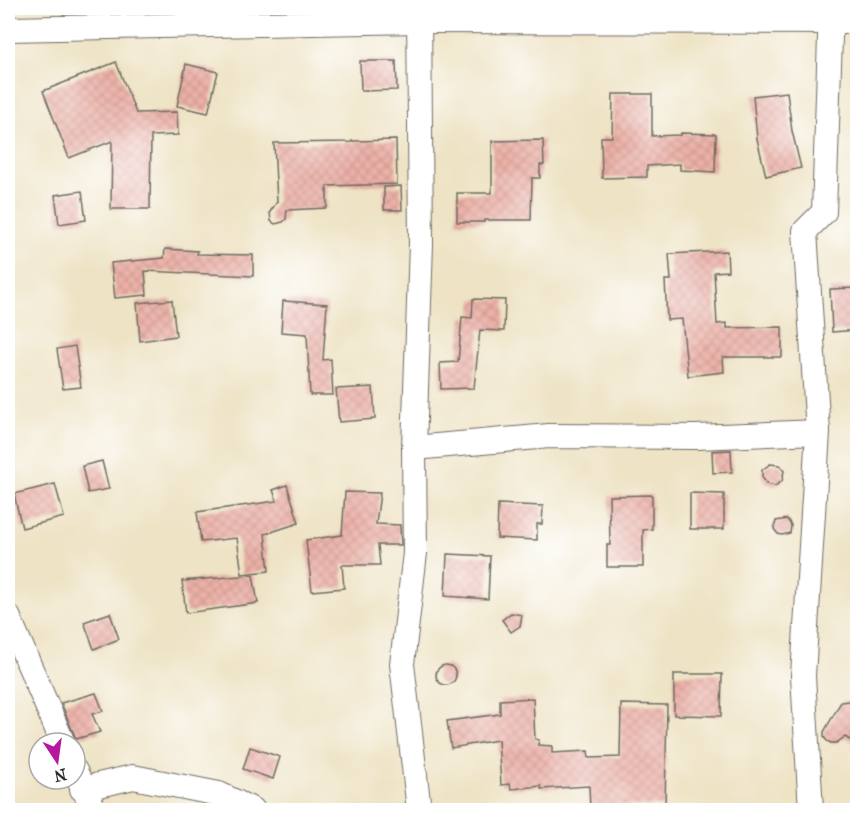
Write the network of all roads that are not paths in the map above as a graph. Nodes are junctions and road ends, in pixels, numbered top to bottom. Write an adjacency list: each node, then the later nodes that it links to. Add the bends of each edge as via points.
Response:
1 (419, 14): 2 (street); 3 (street); 7 (street, via 421,244)
2 (831, 15): 4 (street); 6 (street, via 824,212 804,231)
3 (31, 18): 5 (street)
4 (858, 22)
5 (8, 29)
6 (818, 432): 7 (street, via 696,437 549,436); 15 (street, via 803,676)
7 (414, 448): 14 (street, via 415,553 402,664)
8 (8, 616): 9 (street)
9 (58, 731)
10 (87, 780): 13 (street, via 133,777 219,794)
11 (84, 791): 12 (street)
12 (94, 810)
13 (253, 810)
14 (419, 810)
15 (812, 810)

